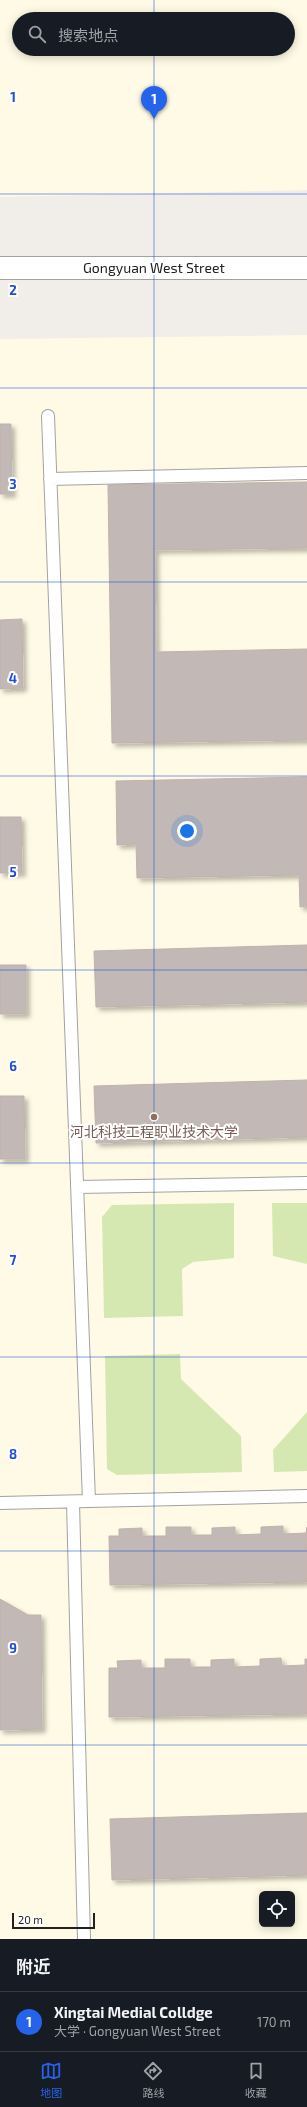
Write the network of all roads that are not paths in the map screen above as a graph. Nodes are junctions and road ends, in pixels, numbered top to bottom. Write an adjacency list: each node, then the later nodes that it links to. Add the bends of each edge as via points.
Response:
1 (0, 268): 2 (street, Gongyuan West Street)
2 (307, 268)
3 (48, 416): 5 (lane)
4 (307, 473): 5 (lane)
5 (50, 478): 7 (lane)
6 (307, 1183): 7 (lane)
7 (77, 1187): 9 (lane)
8 (307, 1496): 9 (lane)
9 (89, 1501): 10 (lane)
10 (73, 1502): 11 (lane); 12 (lane)
11 (0, 1503)
12 (84, 1939)

